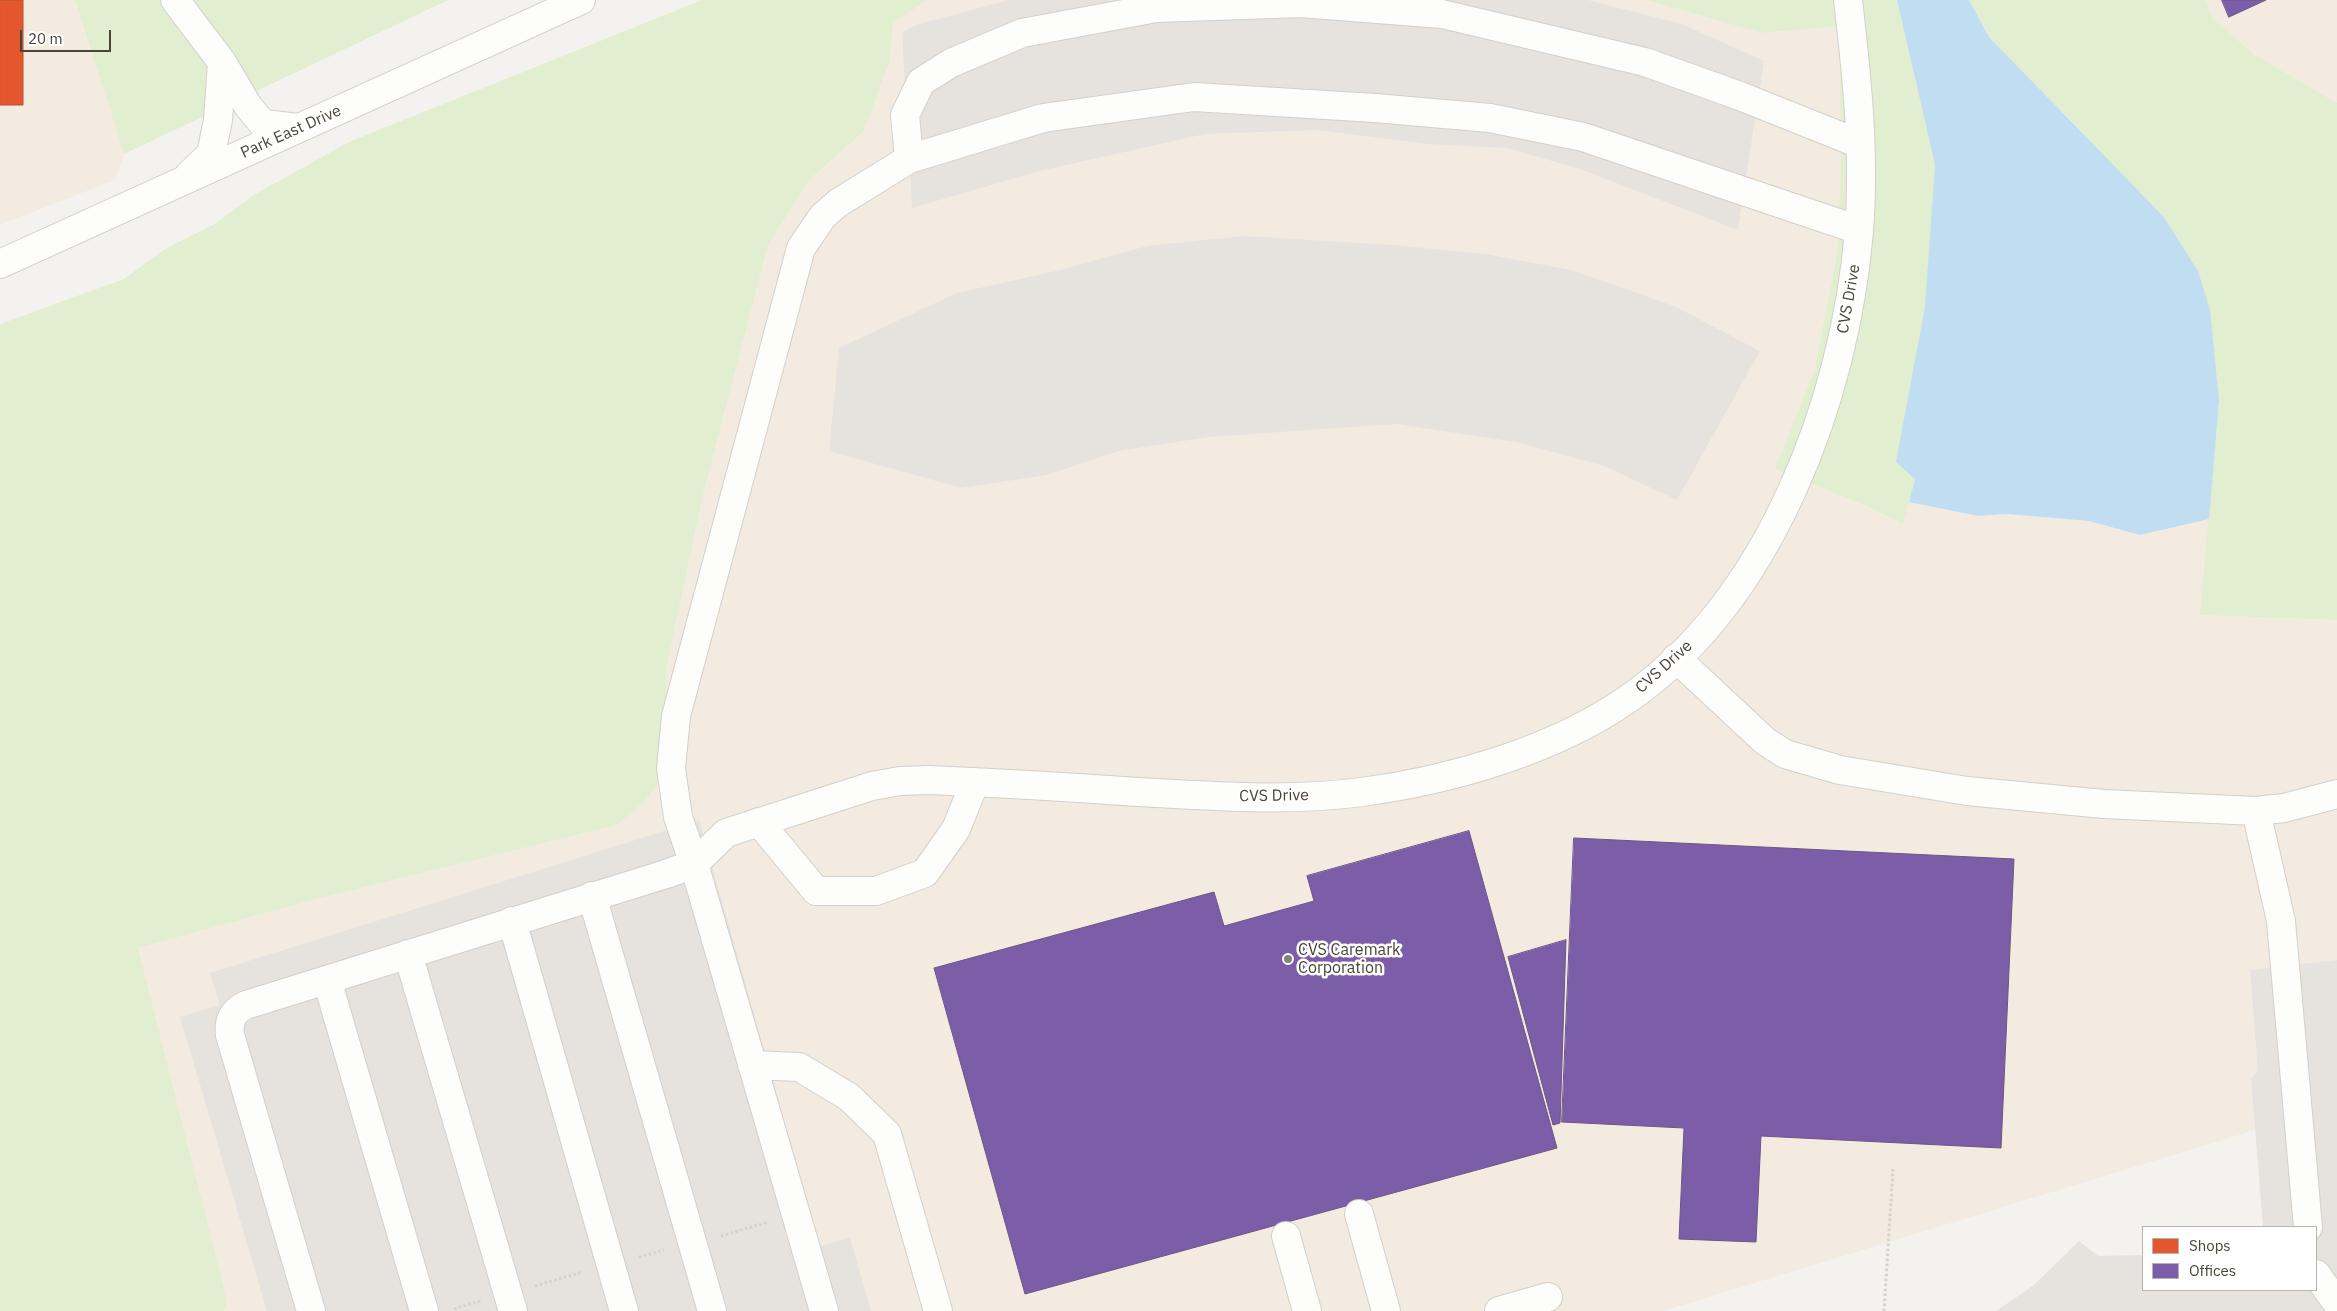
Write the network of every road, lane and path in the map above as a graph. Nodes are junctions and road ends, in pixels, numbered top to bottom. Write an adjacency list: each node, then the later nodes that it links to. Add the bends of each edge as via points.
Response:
1 (175, 0): 4 (street)
2 (581, 0): 5 (street, Park East Drive)
3 (1848, 0): 6 (street, CVS Drive)
4 (222, 62): 5 (street, via 248,106 263,124); 8 (street, via 218,120 211,154)
5 (300, 128): 8 (street, Park East Drive)
6 (1860, 144): 7 (street, via 1646,62 1442,14 1301,3 1156,8 1022,33 951,63 921,82 905,116); 9 (street, CVS Drive)
7 (910, 158): 9 (street, via 1043,118 1194,97 1375,108 1490,118 1583,137); 16 (street, via 838,203 823,216 801,248 676,716 671,768 678,817)
8 (183, 181): 10 (street, Park East Drive)
9 (1859, 230): 11 (street, CVS Drive, via 1852,292 1838,359 1796,480 1772,529 1736,588)
10 (0, 264)
11 (1676, 658): 12 (street, CVS Drive, via 1627,700 1560,737 1482,765 1379,789 1328,795 1248,797); 14 (street, via 1765,741 1785,754 1822,765 1967,792 2104,804)
12 (975, 782): 15 (street, CVS Drive, via 900,780 846,793); 15 (street, via 956,829 925,873 876,890 816,891)
13 (2337, 794): 14 (street, via 2284,808)
14 (2256, 811): 24 (street, via 2280,921)
15 (759, 822): 16 (street, CVS Drive, via 726,833)
16 (694, 864): 17 (street); 21 (street)
17 (592, 896): 18 (street); 33 (street)
18 (512, 921): 19 (street); 32 (street)
19 (408, 954): 20 (street); 31 (street)
20 (327, 980): 29 (street, via 240,1008 232,1017 229,1029); 30 (street)
21 (752, 1065): 34 (street); 35 (street, via 799,1068 849,1097 887,1134)
22 (1893, 1169): 39 (path)
23 (1358, 1214): 37 (street)
24 (2308, 1226)
25 (1286, 1236): 36 (street)
26 (2317, 1275): 28 (street)
27 (1548, 1297): 38 (street)
28 (2337, 1303)
29 (311, 1311)
30 (424, 1311)
31 (513, 1311)
32 (624, 1311)
33 (712, 1311)
34 (824, 1311)
35 (938, 1311)
36 (1307, 1311)
37 (1386, 1311)
38 (1499, 1311)
39 (1884, 1311)

